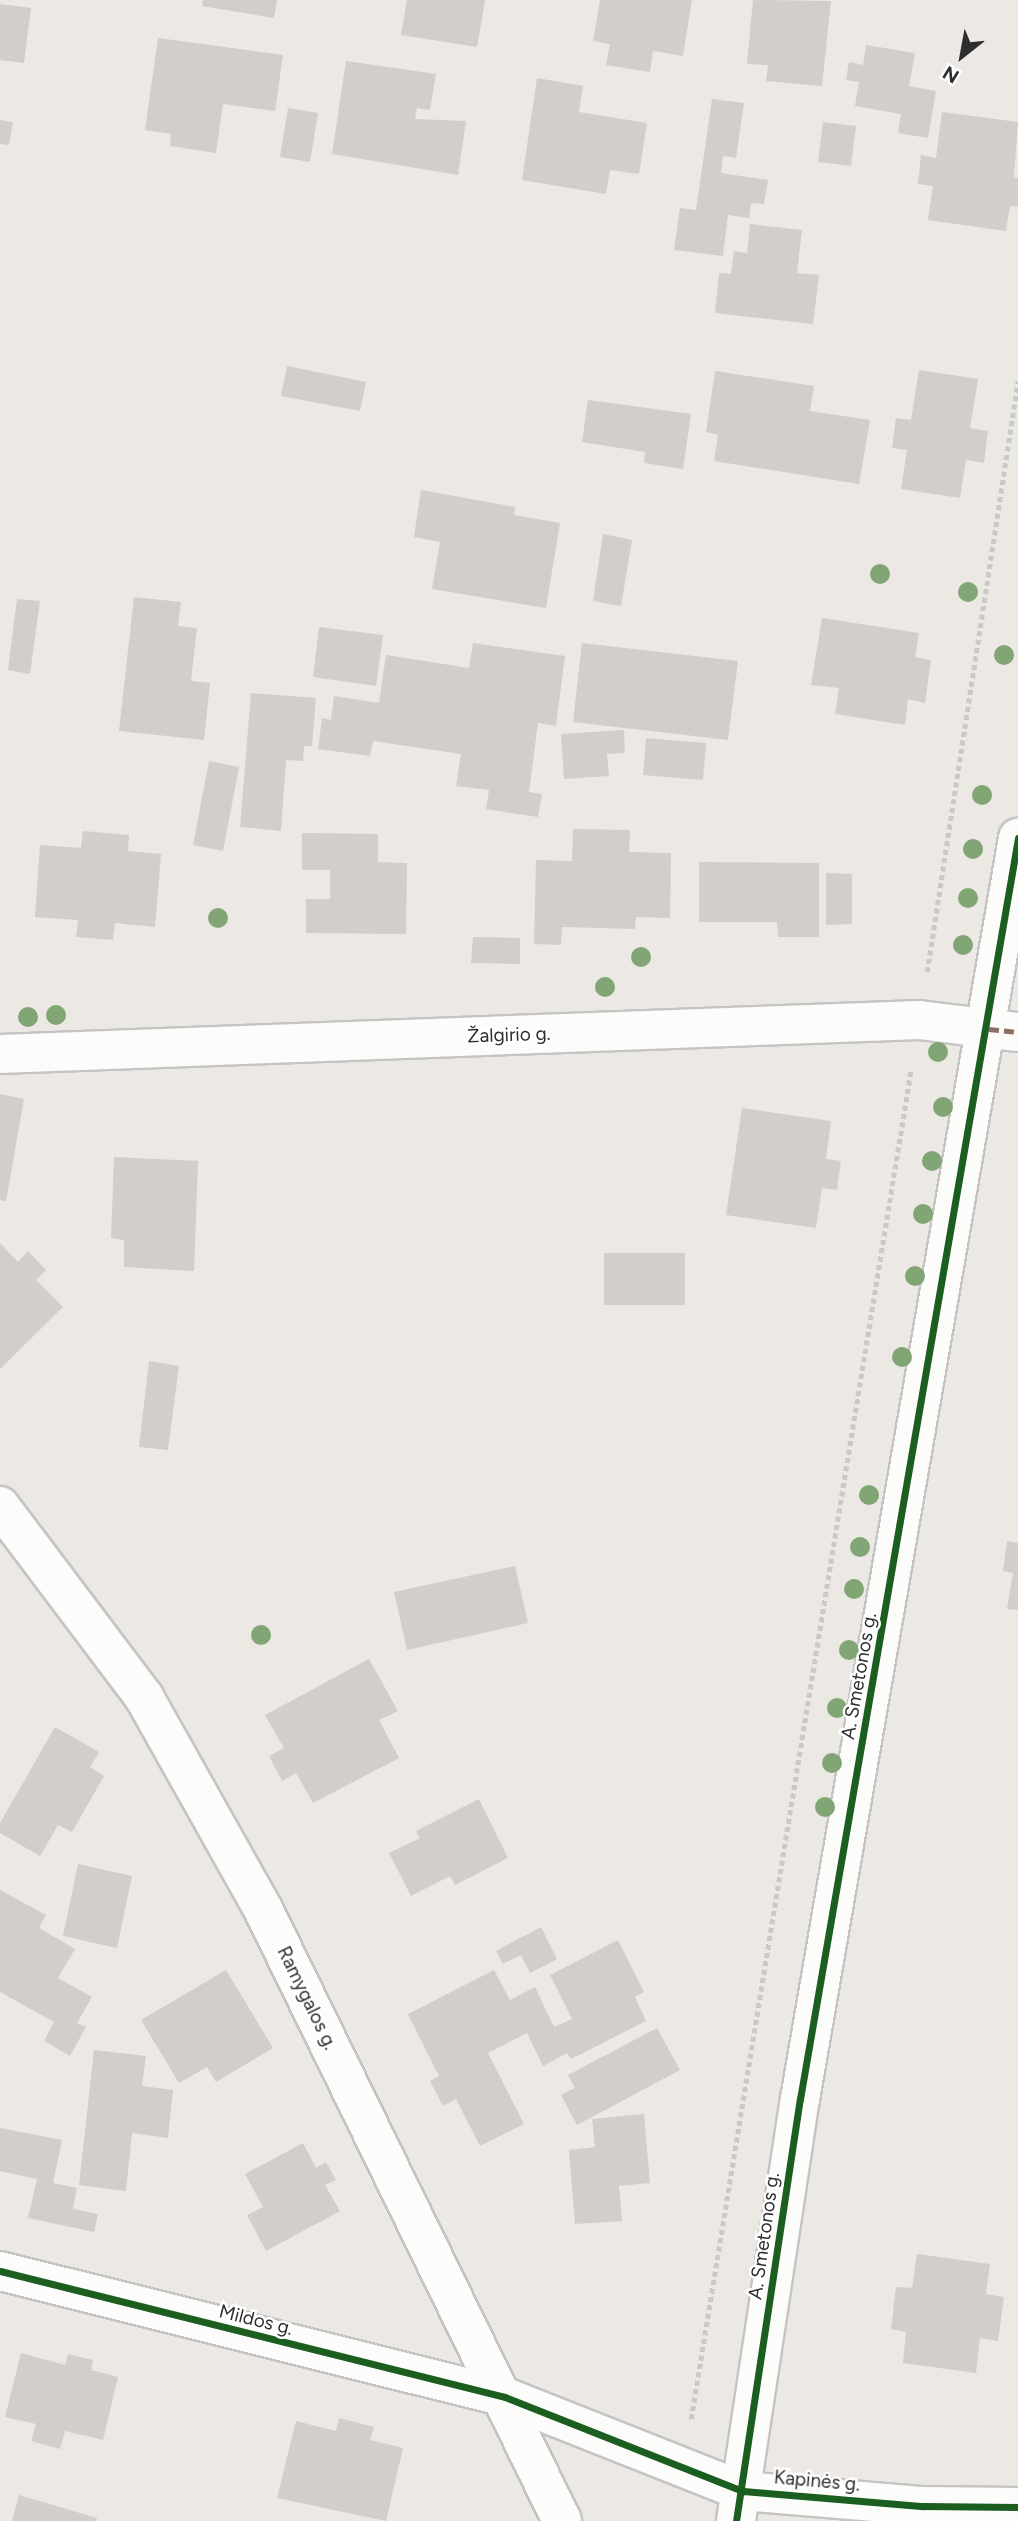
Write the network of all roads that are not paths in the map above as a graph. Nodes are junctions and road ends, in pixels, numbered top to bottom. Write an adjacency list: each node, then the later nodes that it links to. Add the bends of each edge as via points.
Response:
1 (1018, 838): 2 (street, A. Smetonos g.)
2 (1004, 1030): 3 (street, Žalgirio g., via 919,1020); 7 (street, A. Smetonos g., via 800,2099)
3 (0, 1054)
4 (0, 1506): 6 (street, Ramygalos g., via 144,1697 264,1911)
5 (0, 2271): 6 (street, Mildos g.)
6 (505, 2397): 7 (street, Kapinės g., via 683,2467); 9 (street, Ramygalos g.)
7 (740, 2506): 8 (street, Kapinės g.)
8 (1018, 2507)
9 (562, 2521)

